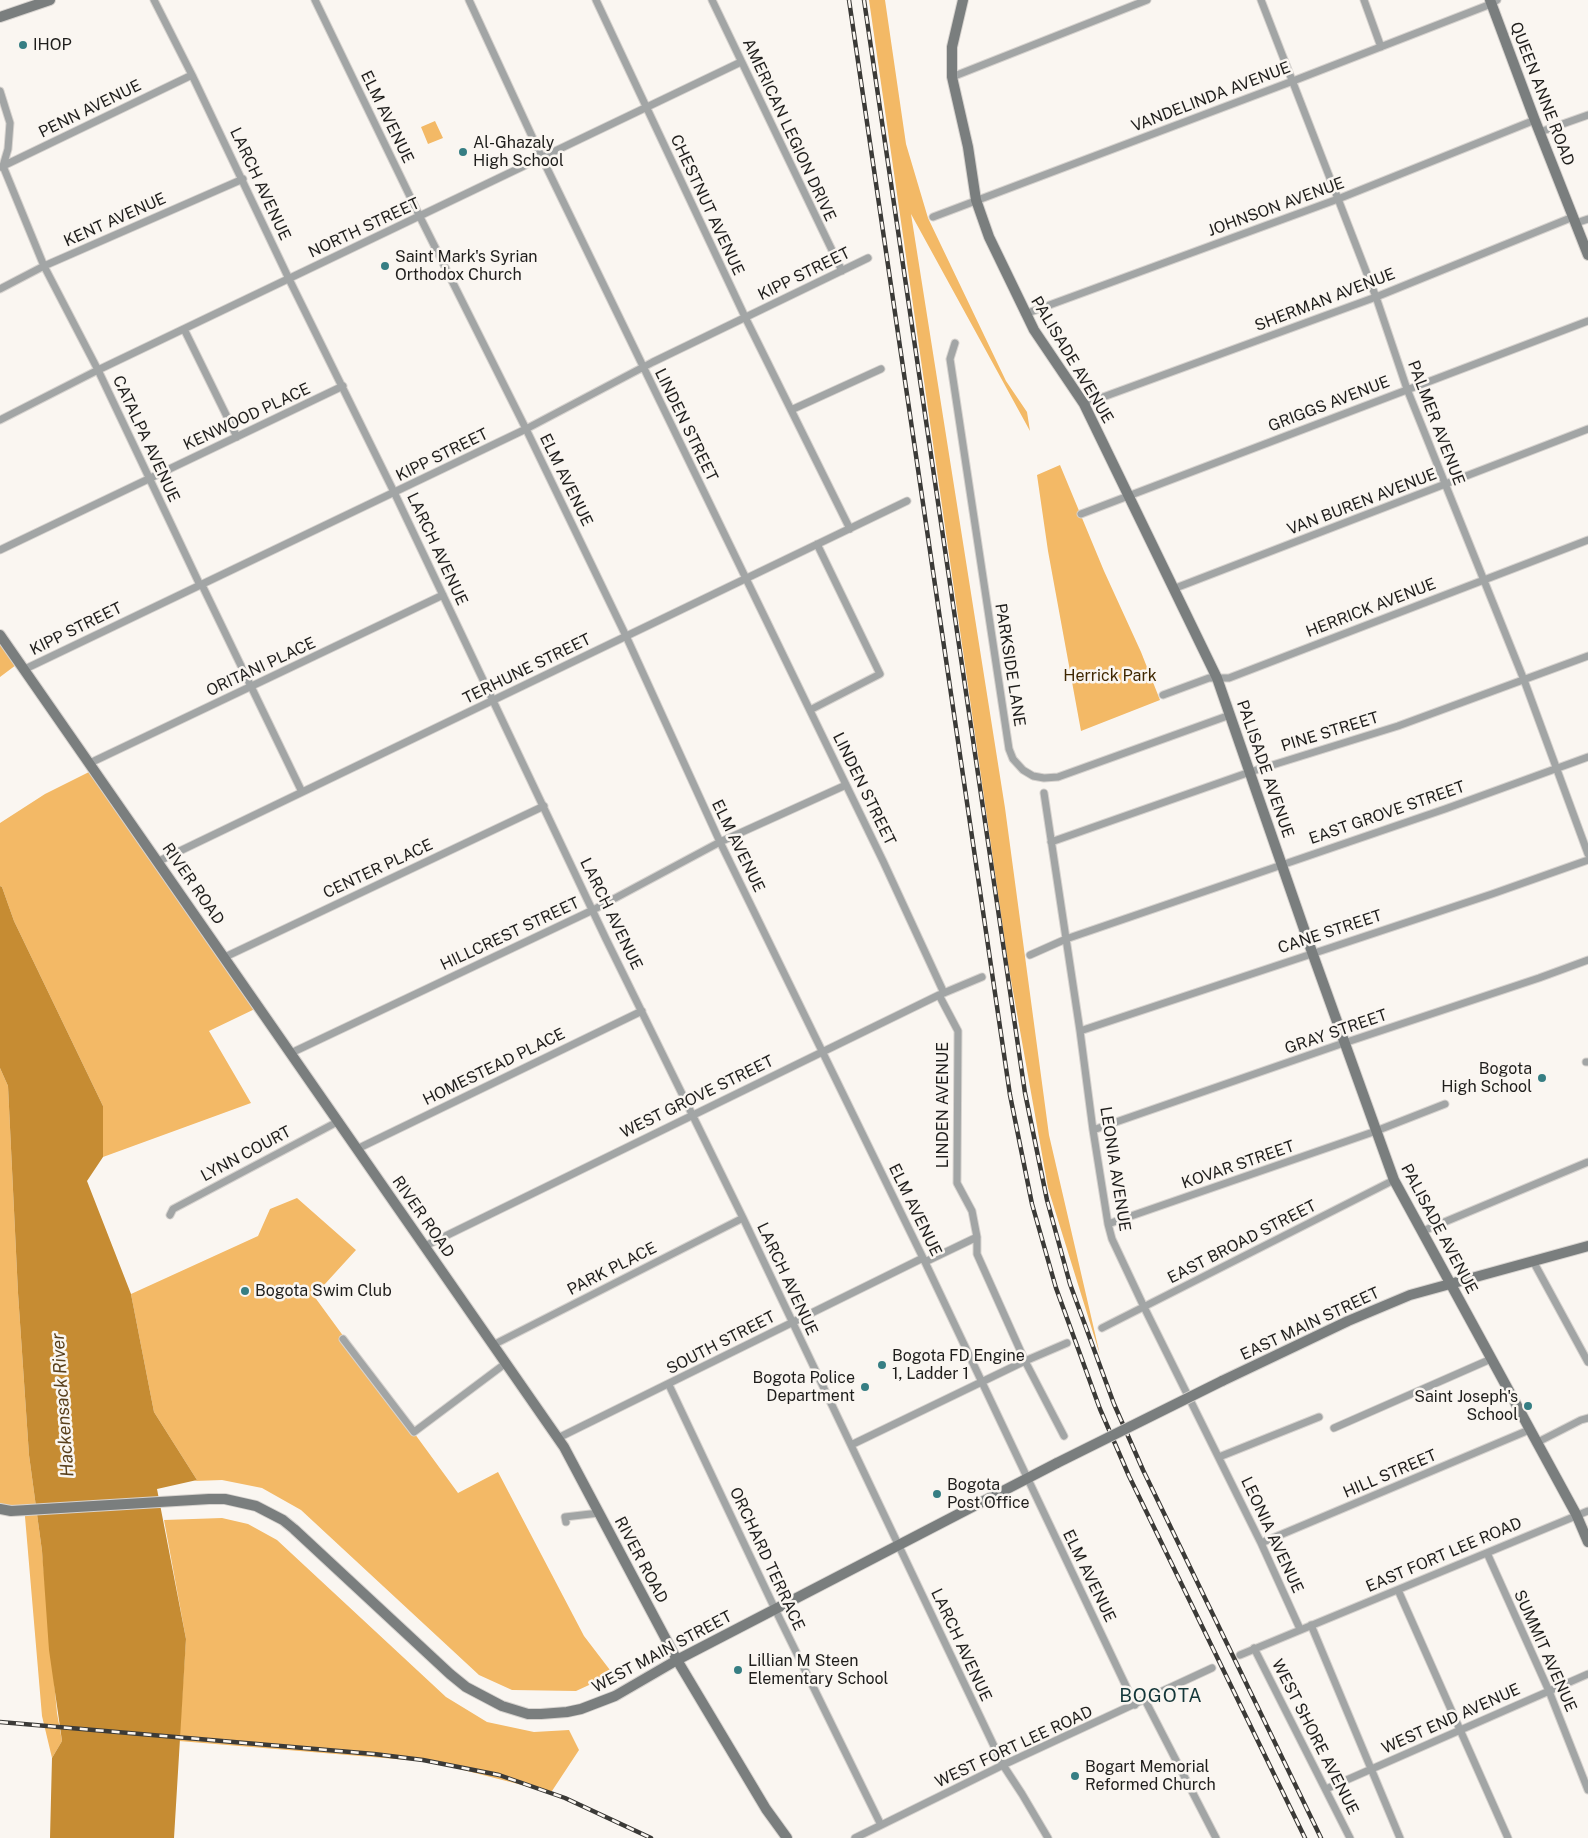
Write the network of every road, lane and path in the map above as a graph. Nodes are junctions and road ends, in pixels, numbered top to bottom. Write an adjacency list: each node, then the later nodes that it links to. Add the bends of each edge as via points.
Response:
1 (50, 0): 12 (main road)
2 (154, 0): 15 (street, LARCH AVENUE)
3 (315, 0): 28 (street, ELM AVENUE)
4 (469, 0): 23 (street, LINDEN STREET)
5 (596, 0): 19 (street, CHESTNUT AVENUE)
6 (712, 0): 14 (street, AMERICAN LEGION DRIVE)
7 (963, 0): 16 (main road, PALISADE AVENUE, via 952,47)
8 (1148, 0): 16 (street)
9 (1261, 0): 17 (street, PALMER AVENUE)
10 (1364, 0): 13 (street)
11 (1493, 1): 13 (street, VANDELINDA AVENUE); 21 (main road, QUEEN ANNE ROAD)
12 (0, 17)
13 (1381, 47): 17 (street, VANDELINDA AVENUE)
14 (741, 62): 19 (street, NORTH STREET); 35 (street, AMERICAN LEGION DRIVE)
15 (192, 75): 24 (street, PENN AVENUE); 25 (street, LARCH AVENUE)
16 (952, 77): 27 (main road, PALISADE AVENUE)
17 (1293, 82): 26 (street, PALMER AVENUE); 27 (street, VANDELINDA AVENUE)
18 (0, 91): 24 (street, via 10,123 8,149)
19 (646, 107): 23 (street, NORTH STREET); 40 (street, CHESTNUT AVENUE)
20 (1588, 115): 22 (street)
21 (1534, 120): 22 (main road, QUEEN ANNE ROAD); 26 (street, JOHNSON AVENUE)
22 (1540, 132): 31 (main road, QUEEN ANNE ROAD)
23 (542, 158): 28 (street, NORTH STREET); 44 (street, LINDEN STREET)
24 (1, 167): 34 (street, CATALPA AVENUE)
25 (243, 179): 34 (street, KENT AVENUE); 36 (street, LARCH AVENUE)
26 (1338, 199): 38 (street, PALMER AVENUE); 39 (street, JOHNSON AVENUE)
27 (976, 200): 29 (street, VANDELINDA AVENUE); 39 (main road, PALISADE AVENUE, via 989,237)
28 (420, 217): 36 (street, NORTH STREET); 52 (street, ELM AVENUE)
29 (933, 217)
30 (1588, 219): 31 (street, SHERMAN AVENUE)
31 (1575, 220): 32 (main road, QUEEN ANNE ROAD); 38 (street, SHERMAN AVENUE)
32 (1588, 255)
33 (868, 258): 35 (street, KIPP STREET)
34 (44, 266): 37 (street, KENT AVENUE); 46 (street, CATALPA AVENUE)
35 (842, 271): 40 (street, KIPP STREET)
36 (289, 279): 42 (street, NORTH STREET); 47 (street, LARCH AVENUE)
37 (0, 289)
38 (1376, 297): 48 (street, PALMER AVENUE); 49 (street, SHERMAN AVENUE)
39 (1025, 314): 49 (main road, PALISADE AVENUE)
40 (746, 318): 44 (street, KIPP STREET); 50 (street, CHESTNUT AVENUE)
41 (1588, 321): 48 (street, GRIGGS AVENUE)
42 (184, 329): 46 (street, NORTH STREET); 54 (street)
43 (955, 343): 80 (street, PARKSIDE LANE, via 950,359 1009,750 1013,759 1033,776 1058,777)
44 (642, 368): 52 (street, KIPP STREET); 65 (street, LINDEN STREET)
45 (881, 369): 50 (street)
46 (98, 370): 51 (street, NORTH STREET); 55 (street, CATALPA AVENUE)
47 (343, 386): 54 (street, KENWOOD PLACE); 57 (street, LARCH AVENUE)
48 (1407, 389): 56 (street, PALMER AVENUE); 58 (street, GRIGGS AVENUE)
49 (1084, 404): 58 (main road, PALISADE AVENUE)
50 (791, 410): 61 (street, CHESTNUT AVENUE)
51 (0, 420)
52 (526, 429): 57 (street, KIPP STREET); 71 (street, ELM AVENUE)
53 (1588, 429): 56 (street, VAN BUREN AVENUE)
54 (237, 437): 55 (street, KENWOOD PLACE)
55 (150, 478): 64 (street, KENWOOD PLACE); 67 (street, CATALPA AVENUE)
56 (1445, 485): 66 (street, PALMER AVENUE); 68 (street, VAN BUREN AVENUE)
57 (394, 492): 67 (street, KIPP STREET); 69 (street, LARCH AVENUE)
58 (1128, 497): 60 (street, GRIGGS AVENUE); 68 (main road, PALISADE AVENUE)
59 (907, 501): 61 (street, TERHUNE STREET)
60 (1081, 514)
61 (850, 528): 63 (street, TERHUNE STREET)
62 (1588, 540): 66 (street, HERRICK AVENUE)
63 (817, 544): 65 (street, TERHUNE STREET); 79 (street, via 880,674)
64 (0, 550)
65 (746, 579): 71 (street, TERHUNE STREET); 79 (street, LINDEN STREET)
66 (1483, 580): 74 (street, HERRICK AVENUE, via 1229,678); 75 (street, PALMER AVENUE)
67 (202, 585): 73 (street, KIPP STREET); 76 (street, CATALPA AVENUE)
68 (1173, 589): 74 (main road, PALISADE AVENUE)
69 (443, 595): 76 (street, ORITANI PLACE); 78 (street, LARCH AVENUE)
70 (0, 634): 73 (main road, RIVER ROAD)
71 (626, 636): 78 (street, TERHUNE STREET); 89 (street, ELM AVENUE)
72 (1588, 656): 75 (street, PINE STREET)
73 (25, 670): 82 (main road, RIVER ROAD)
74 (1217, 678): 77 (street, HERRICK AVENUE); 80 (main road, PALISADE AVENUE)
75 (1524, 680): 83 (street, PALMER AVENUE); 84 (street, PINE STREET, via 1398,726)
76 (251, 687): 82 (street, ORITANI PLACE); 86 (street, CATALPA AVENUE)
77 (1163, 695)
78 (493, 700): 86 (street, TERHUNE STREET); 88 (street, LARCH AVENUE)
79 (810, 710): 85 (street, LINDEN STREET)
80 (1230, 715): 84 (main road, PALISADE AVENUE)
81 (1588, 756): 83 (street, EAST GROVE STREET)
82 (90, 763): 93 (main road, RIVER ROAD)
83 (1556, 768): 91 (street, PALMER AVENUE); 95 (street, EAST GROVE STREET)
84 (1250, 772): 90 (street, PINE STREET); 95 (main road, PALISADE AVENUE)
85 (846, 785): 89 (street, HILLCREST STREET); 94 (street, LINDEN STREET)
86 (302, 792): 93 (street, TERHUNE STREET)
87 (1044, 793): 90 (street, LEONIA AVENUE)
88 (544, 806): 96 (street, LARCH AVENUE); 100 (street, CENTER PLACE)
89 (720, 842): 96 (street, HILLCREST STREET); 107 (street, ELM AVENUE)
90 (1051, 842): 97 (street, LEONIA AVENUE)
91 (1588, 854)
92 (1588, 860): 98 (street, CANE STREET)
93 (159, 861): 100 (main road, RIVER ROAD)
94 (883, 861): 103 (street, LINDEN AVENUE)
95 (1282, 864): 97 (street, EAST GROVE STREET); 98 (main road, PALISADE AVENUE)
96 (593, 910): 104 (street, LARCH AVENUE); 108 (street, HILLCREST STREET)
97 (1066, 939): 99 (street, EAST GROVE STREET); 105 (street, LEONIA AVENUE)
98 (1312, 952): 105 (street, CANE STREET); 106 (main road, PALISADE AVENUE)
99 (1030, 956)
100 (225, 957): 108 (main road, RIVER ROAD)
101 (1588, 960): 106 (street, GRAY STREET)
102 (982, 977): 103 (street, WEST GROVE STREET)
103 (942, 994): 107 (street, WEST GROVE STREET); 121 (street, LINDEN AVENUE, via 958,1031 957,1182 972,1211)
104 (642, 1010): 110 (street, LARCH AVENUE); 114 (street, HOMESTEAD PLACE)
105 (1080, 1031): 112 (street, LEONIA AVENUE)
106 (1345, 1043): 112 (street, GRAY STREET); 113 (main road, PALISADE AVENUE)
107 (823, 1051): 110 (street, WEST GROVE STREET); 124 (street, ELM AVENUE)
108 (291, 1053): 111 (main road, RIVER ROAD)
109 (1445, 1104): 113 (street, KOVAR STREET)
110 (693, 1115): 118 (street, LARCH AVENUE); 122 (street, WEST GROVE STREET)
111 (338, 1121): 114 (main road, RIVER ROAD); 117 (street, LYNN COURT, via 173,1209)
112 (1093, 1130): 119 (street, LEONIA AVENUE)
113 (1376, 1131): 116 (main road, PALISADE AVENUE); 119 (street, KOVAR STREET)
114 (358, 1149): 122 (main road, RIVER ROAD)
115 (1588, 1162): 120 (street)
116 (1394, 1180): 120 (main road, PALISADE AVENUE); 127 (street, EAST BROAD STREET)
117 (170, 1215)
118 (743, 1218): 128 (street, LARCH AVENUE); 131 (street, PARK PLACE)
119 (1108, 1224): 127 (street, LEONIA AVENUE)
120 (1423, 1231): 126 (main road, PALISADE AVENUE)
121 (977, 1237): 124 (street, SOUTH STREET); 134 (street, LINDEN AVENUE, via 977,1254)
122 (425, 1246): 131 (main road, RIVER ROAD)
123 (1588, 1246): 125 (main road, EAST MAIN STREET)
124 (924, 1260): 128 (street, SOUTH STREET); 137 (street, ELM AVENUE)
125 (1533, 1261): 126 (main road, EAST MAIN STREET); 135 (street)
126 (1451, 1283): 133 (main road, PALISADE AVENUE); 148 (main road, EAST MAIN STREET, bridge, via 1381,1306)
127 (1144, 1306): 129 (street, EAST BROAD STREET); 147 (street, LEONIA AVENUE)
128 (791, 1322): 138 (street, SOUTH STREET); 146 (street, LARCH AVENUE)
129 (1102, 1328)
130 (343, 1340): 136 (street, via 414,1432)
131 (493, 1344): 136 (main road, RIVER ROAD)
132 (1067, 1344): 134 (street)
133 (1490, 1358): 141 (street); 142 (main road, PALISADE AVENUE)
134 (1025, 1361): 137 (street); 143 (street, LINDEN AVENUE)
135 (1588, 1362)
136 (506, 1363): 144 (main road, RIVER ROAD)
137 (982, 1383): 146 (street); 149 (street, ELM AVENUE)
138 (669, 1385): 144 (street, SOUTH STREET); 160 (street, ORCHARD TERRACE)
139 (1319, 1417): 147 (street)
140 (1588, 1418): 145 (street)
141 (1334, 1428)
142 (1530, 1430): 145 (main road, PALISADE AVENUE); 156 (street, HILL STREET)
143 (1064, 1436)
144 (558, 1438): 152 (main road, RIVER ROAD)
145 (1536, 1442): 153 (main road, PALISADE AVENUE)
146 (851, 1446): 157 (street, LARCH AVENUE)
147 (1219, 1457): 156 (street, LEONIA AVENUE)
148 (1057, 1463): 149 (main road, WEST MAIN STREET)
149 (1027, 1479): 157 (main road, WEST MAIN STREET); 170 (street, ELM AVENUE)
150 (0, 1509): 165 (main road, WEST MAIN STREET, via 225,1499 241,1501 269,1512 294,1529 450,1674 484,1697 528,1714 589,1707 629,1689)
151 (1588, 1510): 153 (street, EAST FORT LEE ROAD)
152 (599, 1513): 154 (street, via 565,1518); 165 (main road, RIVER ROAD)
153 (1576, 1514): 155 (main road, PALISADE AVENUE); 158 (street, EAST FORT LEE ROAD)
154 (566, 1522)
155 (1588, 1542)
156 (1261, 1543): 162 (street, LEONIA AVENUE)
157 (898, 1545): 160 (main road, WEST MAIN STREET); 172 (street, LARCH AVENUE)
158 (1487, 1553): 159 (street, EAST FORT LEE ROAD); 168 (street, SUMMIT AVENUE)
159 (1398, 1590): 161 (street, EAST FORT LEE ROAD); 171 (street)
160 (775, 1609): 165 (main road, WEST MAIN STREET); 176 (street, ORCHARD TERRACE)
161 (1311, 1625): 162 (street, EAST FORT LEE ROAD); 173 (street)
162 (1300, 1629): 163 (street)
163 (1254, 1648): 164 (street); 174 (street, WEST SHORE AVENUE)
164 (1240, 1655)
165 (677, 1660): 177 (main road, RIVER ROAD, via 757,1795)
166 (1212, 1668): 169 (street, WEST FORT LEE ROAD)
167 (1588, 1674): 168 (street, WEST END AVENUE)
168 (1549, 1691): 171 (street, WEST END AVENUE); 175 (street, SUMMIT AVENUE)
169 (1145, 1700): 170 (street, WEST FORT LEE ROAD); 180 (street)
170 (1135, 1705): 172 (street, WEST FORT LEE ROAD)
171 (1460, 1730): 173 (street, WEST END AVENUE); 183 (street)
172 (1003, 1766): 176 (street, WEST FORT LEE ROAD); 179 (street, LARCH AVENUE)
173 (1371, 1769): 174 (street, WEST END AVENUE); 182 (street)
174 (1326, 1789): 181 (street, WEST SHORE AVENUE)
175 (1588, 1790)
176 (881, 1825): 178 (street, WEST FORT LEE ROAD)
177 (788, 1838)
178 (855, 1838)
179 (1048, 1838)
180 (1216, 1838)
181 (1350, 1838)
182 (1400, 1838)
183 (1508, 1838)

